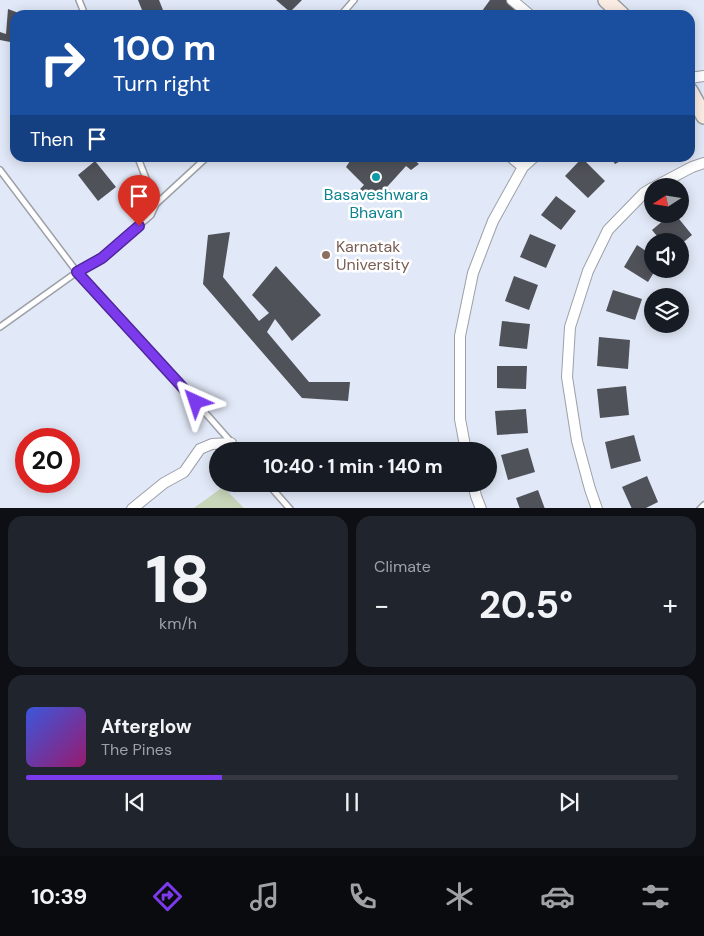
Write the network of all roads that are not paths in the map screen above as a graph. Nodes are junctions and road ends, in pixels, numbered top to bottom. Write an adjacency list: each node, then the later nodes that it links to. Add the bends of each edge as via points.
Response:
1 (354, 0): 4 (lane)
2 (512, 0): 5 (street)
3 (606, 0): 6 (street)
4 (345, 10)
5 (524, 10)
6 (617, 10)
7 (695, 100): 8 (street)
8 (704, 116)
9 (140, 162): 18 (lane)
10 (202, 162): 18 (lane)
11 (517, 162): 14 (street)
12 (529, 162): 14 (street)
13 (704, 164): 16 (street)
14 (523, 167): 22 (street, via 493,221 473,273 460,336 460,420)
15 (0, 170): 19 (lane)
16 (671, 178)
17 (644, 193): 30 (street, via 608,230 588,272 570,327 567,377 577,441)
18 (156, 204): 19 (lane, via 151,215 102,258)
19 (77, 272): 20 (lane); 21 (lane)
20 (0, 327)
21 (230, 442)
22 (464, 442)
23 (209, 445): 27 (street, via 200,449 184,472)
24 (275, 492): 28 (lane)
25 (475, 492): 29 (street)
26 (704, 505): 31 (lane)
27 (132, 508)
28 (290, 508)
29 (481, 508)
30 (597, 508)
31 (700, 508)

